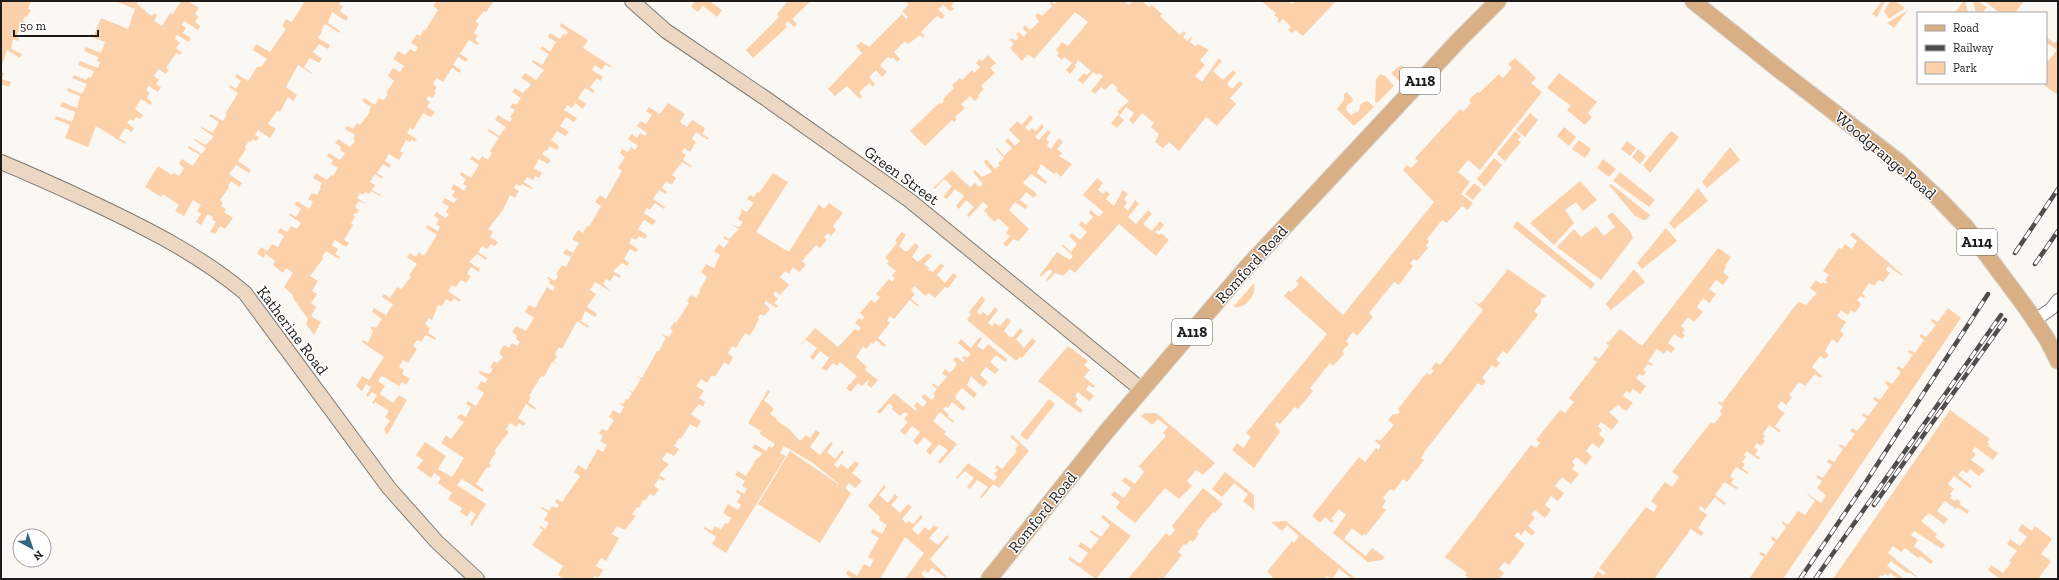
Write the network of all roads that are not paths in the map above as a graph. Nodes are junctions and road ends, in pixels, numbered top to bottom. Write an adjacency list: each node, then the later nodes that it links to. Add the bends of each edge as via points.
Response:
1 (632, 1): 8 (main road, Green Street, via 666,31 921,209)
2 (1498, 1): 8 (main road, Romford Road / A118, via 1264,249)
3 (1693, 1): 6 (main road, Woodgrange Road / A114, via 1910,171 1966,227)
4 (1, 162): 9 (main road, Katherine Road, via 100,206 159,236 218,272 245,293 389,488 437,542)
5 (2058, 300): 6 (street, via 2051,309)
6 (2035, 320): 7 (main road, Woodgrange Road / A114)
7 (2058, 361)
8 (1142, 390): 10 (main road, Romford Road / A118)
9 (477, 579)
10 (989, 579)

